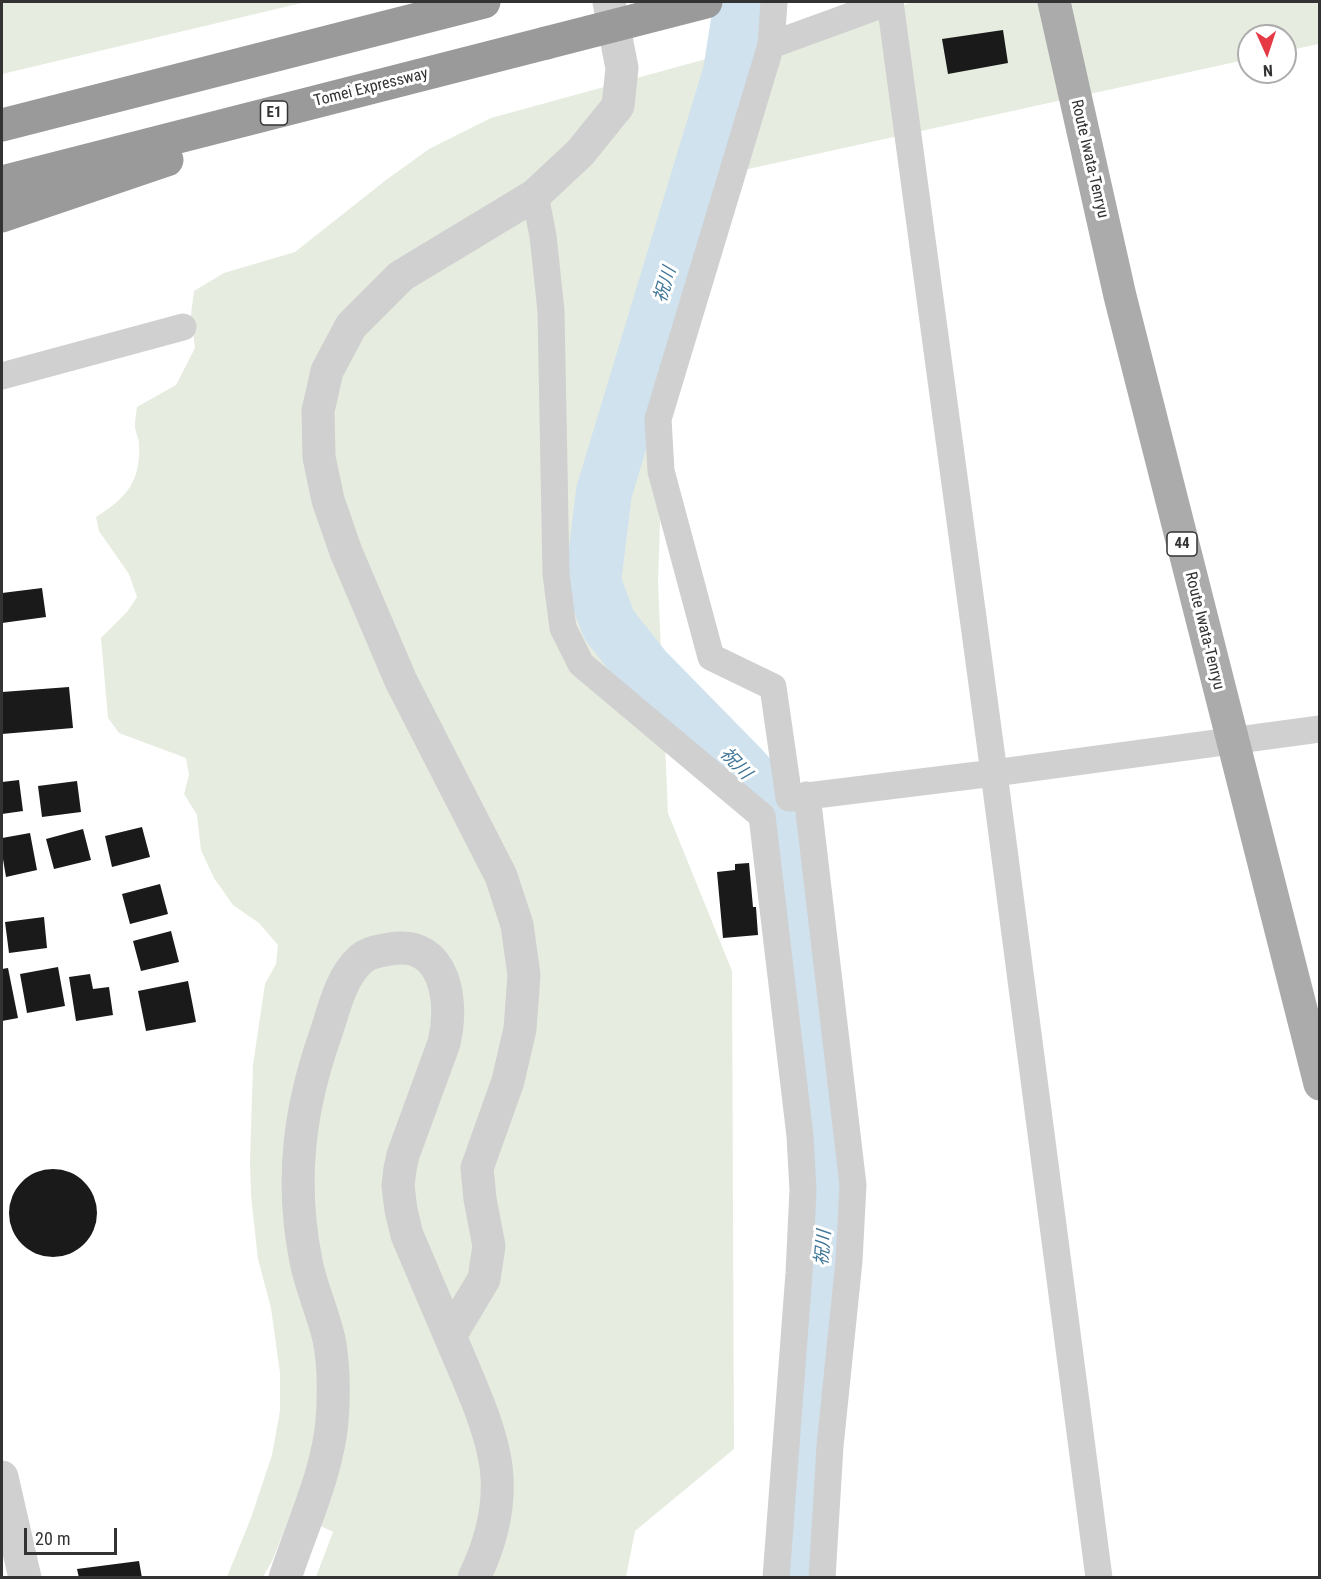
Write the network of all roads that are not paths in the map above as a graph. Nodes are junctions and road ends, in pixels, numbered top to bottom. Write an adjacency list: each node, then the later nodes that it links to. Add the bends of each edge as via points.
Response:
1 (484, 2): 8 (highway)
2 (609, 2): 13 (street, via 622,68 618,106 580,153)
3 (706, 2): 9 (highway, Tomei Expressway / E1, bridge)
4 (774, 2): 7 (street)
5 (889, 2): 7 (street); 19 (street)
6 (1054, 2): 18 (main road, Route Iwata-Tenryu / 44, via 1120,296)
7 (771, 45): 20 (street, via 658,419 658,444 711,657 773,687)
8 (254, 62): 10 (highway); 11 (highway)
9 (393, 83): 12 (highway, Tomei Expressway / E1); 14 (highway)
10 (2, 103)
11 (2, 125)
12 (2, 182)
13 (535, 195): 21 (street, via 551,311 556,574 562,628 581,664); 23 (street, via 401,276 351,326 327,371 318,411 319,457 328,500 346,552 401,681 501,876 518,925 524,975 519,1029 508,1082 477,1168 489,1246 484,1279)
14 (2, 216)
15 (183, 327): 16 (street)
16 (2, 376)
17 (1320, 729): 18 (street)
18 (1231, 741): 19 (street); 22 (main road, Route Iwata-Tenryu / 44)
19 (994, 773): 20 (street); 30 (street)
20 (794, 797): 21 (street); 29 (street, via 853,1185)
21 (763, 815): 28 (street, via 801,1136 803,1190)
22 (1318, 1073)
23 (450, 1336): 26 (street, via 407,1235 398,1186 403,1155 448,1029 448,1000 441,971 432,961 410,950 394,948 365,956 354,965 340,992 306,1097 299,1149 299,1192 306,1261 332,1358 332,1421 324,1464); 27 (street, via 478,1403 496,1468 494,1526)
24 (2, 1477): 25 (street)
25 (24, 1578)
26 (285, 1578)
27 (474, 1578)
28 (776, 1578)
29 (822, 1578)
30 (1099, 1578)

